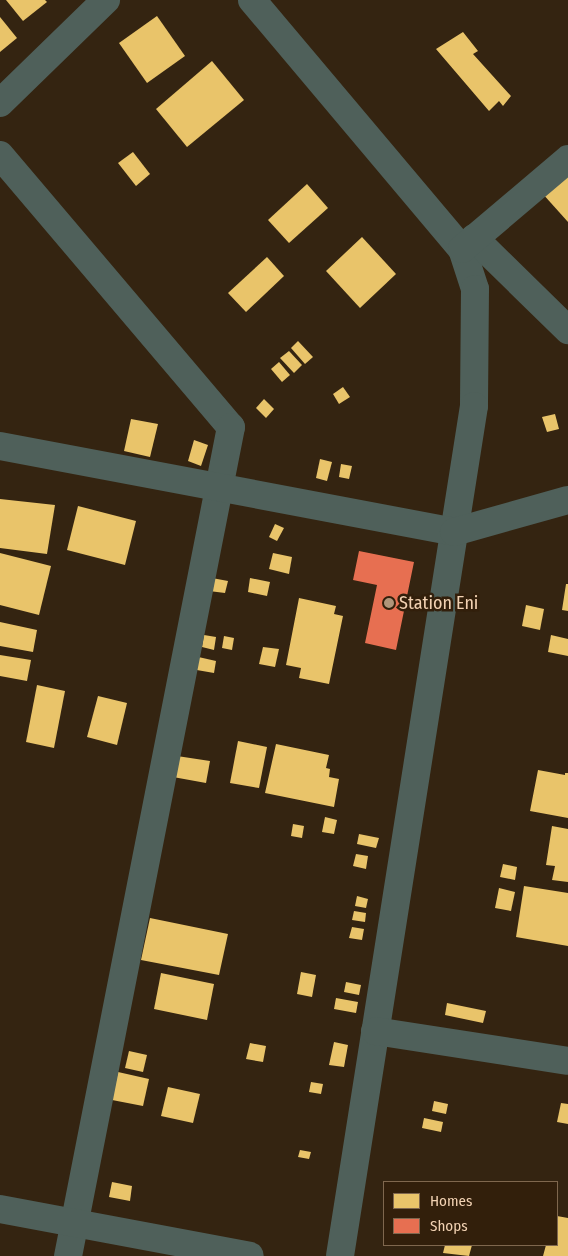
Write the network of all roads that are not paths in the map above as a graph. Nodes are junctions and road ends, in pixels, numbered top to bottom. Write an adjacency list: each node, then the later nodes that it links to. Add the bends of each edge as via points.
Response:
1 (106, 0): 3 (street)
2 (252, 0): 6 (street)
3 (0, 103)
4 (0, 155): 9 (street, via 231,427)
5 (568, 159): 6 (street)
6 (468, 243): 7 (street); 11 (street, via 476,290 474,406)
7 (568, 330)
8 (0, 446): 9 (street)
9 (219, 487): 11 (street); 15 (street)
10 (568, 500): 11 (street)
11 (454, 532): 12 (street)
12 (375, 1031): 13 (street); 18 (street)
13 (568, 1061)
14 (0, 1209): 15 (street)
15 (75, 1223): 16 (street); 17 (street)
16 (68, 1256)
17 (250, 1256)
18 (340, 1256)

